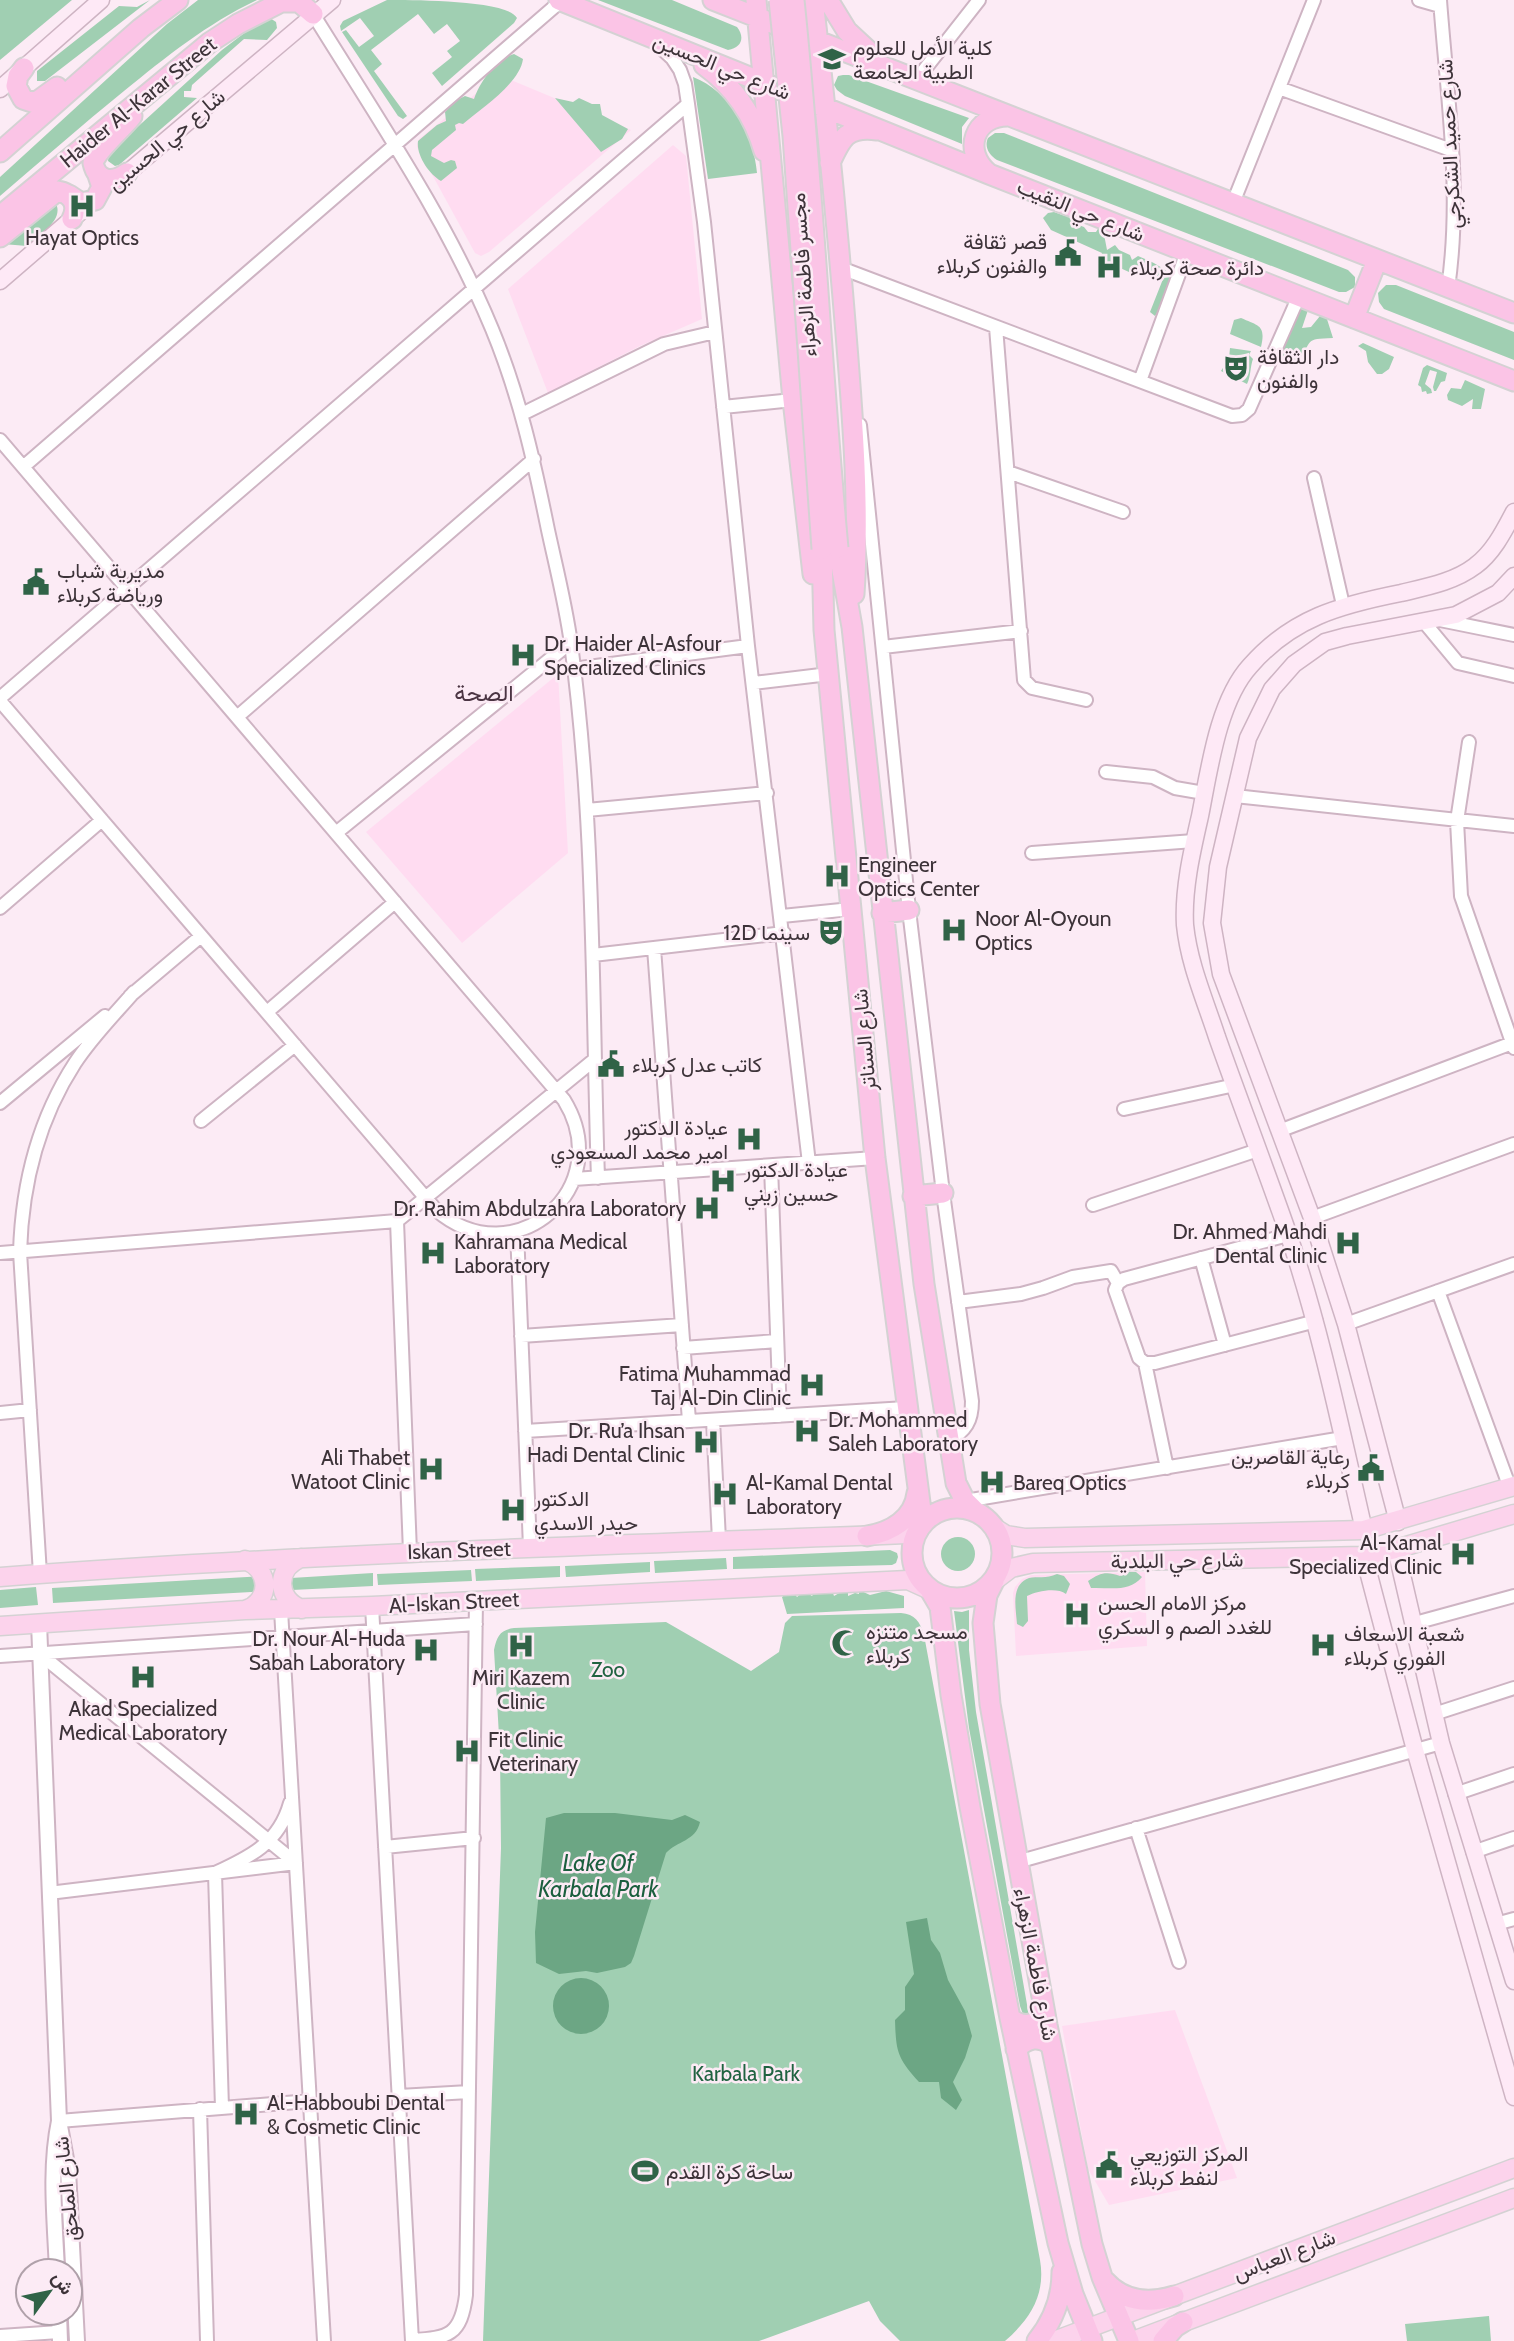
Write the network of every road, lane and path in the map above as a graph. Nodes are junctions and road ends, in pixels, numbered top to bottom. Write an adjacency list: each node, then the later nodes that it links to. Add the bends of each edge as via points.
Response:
1 (101, 0): 21 (main road)
2 (178, 0): 17 (highway)
3 (332, 0): 16 (main road, شارع حي الحسين)
4 (560, 0): 18 (highway, شارع حي الحسين); 33 (street)
5 (713, 0): 15 (highway)
6 (779, 0): 72 (highway, مجسر فاطمة الزهراء, bridge)
7 (794, 0): 72 (highway, مجسر فاطمة الزهراء, bridge, via 808,137)
8 (813, 0): 19 (highway)
9 (828, 0): 22 (highway, via 851,37)
10 (979, 0): 23 (street)
11 (1314, 0): 25 (street)
12 (1419, 0): 14 (street)
13 (283, 1): 16 (highway, via 299,2); 27 (highway, Haider Al-Karar Street, via 237,24)
14 (1440, 3): 34 (street, شارع حميد الشكرجي)
15 (757, 9): 19 (highway); 24 (highway)
16 (313, 14): 33 (street); 37 (main road, شارع حي الحسين)
17 (141, 28): 28 (highway, via 111,44 45,98 35,103); 35 (highway)
18 (643, 34): 20 (highway, شارع حي الحسين); 29 (street, via 676,63)
19 (818, 41): 22 (highway); 30 (highway)
20 (680, 49): 24 (highway, شارع حي الحسين); 42 (highway, via 719,77 744,107 762,145)
21 (24, 68): 26 (main road); 28 (highway, via 16,80)
22 (896, 71): 23 (highway)
23 (917, 79): 31 (highway)
24 (764, 83): 30 (highway, شارع حي الحسين); 42 (highway)
25 (1279, 88): 34 (street); 44 (street)
26 (0, 90): 28 (highway)
27 (149, 90): 39 (highway, via 123,128 95,156); 45 (highway, Haider Al-Karar Street)
28 (19, 96)
29 (688, 104): 53 (street); 58 (street)
30 (825, 107): 32 (highway, شارع حي الحسين); 36 (highway)
31 (1010, 116): 38 (highway, via 989,120 975,136 975,157); 44 (highway)
32 (884, 131): 36 (highway, via 850,133); 38 (highway, شارع حي النقيب)
33 (394, 146): 53 (street); 67 (street)
34 (1451, 150): 52 (street, شارع حميد الشكرجي, via 1455,220)
35 (0, 152)
36 (830, 164): 40 (highway)
37 (127, 173): 39 (highway, via 113,180); 43 (main road, شارع حي الحسين)
38 (989, 174): 48 (highway, شارع حي النقيب)
39 (98, 175): 43 (highway, via 102,187)
40 (833, 193): 42 (highway, via 823,174 801,167 782,178); 50 (highway)
41 (69, 195): 43 (highway, via 82,203); 46 (highway, via 75,209); 47 (highway, via 53,192)
42 (774, 199): 61 (highway)
43 (95, 200): 46 (main road, شارع حي الحسين)
44 (1233, 203): 49 (highway)
45 (0, 216)
46 (72, 219): 51 (main road, شارع حي الحسين)
47 (0, 237)
48 (1187, 252): 54 (highway, شارع حي النقيب); 60 (street)
49 (1377, 260): 52 (highway); 56 (highway)
50 (841, 268): 57 (street); 62 (highway)
51 (0, 281)
52 (1448, 288): 55 (highway)
53 (475, 289): 64 (street); 74 (street)
54 (1299, 296): 56 (highway, شارع حي النقيب); 60 (street, via 1249,409 1242,415 1232,416)
55 (1514, 313)
56 (1354, 317): 59 (highway, شارع حي النقيب)
57 (996, 327): 60 (street); 68 (street)
58 (715, 332): 63 (street); 64 (street, via 664,344)
59 (1514, 380)
60 (1140, 381)
61 (793, 400): 63 (street); 78 (highway, via 809,549)
62 (852, 404): 77 (highway, via 856,545); 83 (street, via 863,440)
63 (723, 407): 82 (street)
64 (522, 414): 66 (street)
65 (0, 440): 67 (street)
66 (534, 459): 81 (street); 90 (street)
67 (23, 467): 74 (street)
68 (1008, 472): 70 (street); 79 (street)
69 (1314, 478): 75 (street)
70 (1123, 512)
71 (1514, 512): 75 (main road, via 1491,551 1475,567 1424,588)
72 (830, 549): 77 (highway, شارع السناتر); 78 (highway, شارع السناتر)
73 (1514, 576): 76 (main road, via 1498,593 1477,605)
74 (127, 589): 88 (street); 90 (street)
75 (1343, 605): 94 (main road, via 1287,631 1247,668 1214,743)
76 (1430, 621): 80 (street); 86 (street, via 1458,663); 95 (main road, via 1325,642 1294,664 1272,689 1248,738)
77 (852, 627): 107 (highway, شارع السناتر)
78 (824, 629): 85 (highway, شارع السناتر)
79 (1021, 631): 83 (street); 89 (street, via 1028,686)
80 (1514, 635)
81 (571, 642): 84 (street); 100 (street)
82 (748, 646): 84 (street); 87 (street)
83 (883, 647): 106 (street)
84 (573, 669): 96 (street)
85 (829, 674): 87 (street); 105 (highway, شارع السناتر)
86 (1514, 676)
87 (753, 682): 93 (street)
88 (0, 699): 97 (street)
89 (1086, 700)
90 (237, 717): 100 (street)
91 (1469, 742): 98 (street)
92 (1106, 772): 94 (street, via 1153,777 1175,788)
93 (767, 793): 96 (street); 108 (street)
94 (1204, 793): 101 (main road)
95 (1235, 796): 98 (street); 123 (main road, via 1218,867 1212,923 1221,974)
96 (587, 810): 112 (street)
97 (102, 820): 104 (street); 110 (street)
98 (1457, 821): 99 (street); 116 (street, via 1461,896)
99 (1514, 826)
100 (336, 833): 103 (street)
101 (1194, 841): 102 (street); 118 (main road, via 1185,897 1189,950)
102 (1032, 853)
103 (395, 902): 114 (street); 119 (street)
104 (0, 908)
105 (851, 909): 108 (street); 126 (highway, شارع السناتر)
106 (909, 910): 107 (highway); 132 (street)
107 (882, 913): 133 (highway, شارع السناتر)
108 (782, 916): 109 (street)
109 (783, 933): 111 (street); 127 (street)
110 (201, 936): 113 (street); 114 (street)
111 (654, 948): 112 (street); 129 (street)
112 (593, 955): 117 (street)
113 (134, 992): 120 (street); 140 (street, via 91,1041 51,1107 25,1185)
114 (267, 1012): 115 (street)
115 (295, 1045): 122 (street); 134 (street)
116 (1513, 1046): 123 (street)
117 (594, 1060): 119 (street); 130 (street)
118 (1234, 1085): 121 (street); 125 (main road)
119 (557, 1091): 131 (street, via 578,1130); 134 (street)
120 (0, 1103)
121 (1124, 1109)
122 (201, 1121)
123 (1279, 1130): 136 (main road)
124 (1514, 1144): 136 (street)
125 (1258, 1150): 135 (street); 139 (main road)
126 (875, 1158): 127 (street); 146 (highway, شارع السناتر)
127 (809, 1163): 128 (street)
128 (771, 1166): 129 (street); 155 (street)
129 (671, 1172): 130 (street); 151 (street)
130 (598, 1178): 131 (street)
131 (575, 1179): 138 (street, via 550,1213)
132 (943, 1193): 133 (highway); 148 (street)
133 (914, 1196): 145 (highway, شارع السناتر)
134 (426, 1198): 137 (street); 138 (street, via 444,1216 471,1230)
135 (1093, 1205)
136 (1312, 1218): 150 (main road)
137 (397, 1221): 140 (street); 183 (street)
138 (517, 1231): 154 (street)
139 (1288, 1235): 142 (street); 149 (main road)
140 (20, 1252): 141 (street); 160 (street)
141 (0, 1253)
142 (1201, 1258): 144 (street); 156 (street)
143 (1514, 1264): 147 (street)
144 (1118, 1283): 148 (street, via 1111,1271 1073,1277 1021,1294); 158 (street, via 1115,1290 1139,1358)
145 (924, 1284): 146 (highway, via 911,1300 897,1296); 152 (highway, شارع السناتر)
146 (892, 1286): 153 (highway, شارع السناتر)
147 (1438, 1291): 150 (street); 170 (street)
148 (958, 1302): 167 (street, via 972,1412 964,1430)
149 (1316, 1321): 156 (street); 166 (main road)
150 (1346, 1324): 173 (main road)
151 (682, 1325): 154 (street); 157 (street)
152 (930, 1330): 153 (highway, via 924,1321 912,1318 902,1324); 167 (highway, شارع السناتر)
153 (898, 1335): 159 (highway, شارع السناتر)
154 (521, 1336): 165 (street)
155 (777, 1341): 157 (street); 162 (street)
156 (1225, 1345): 158 (street)
157 (683, 1348): 164 (street)
158 (1145, 1363): 168 (street)
159 (906, 1408): 162 (street); 169 (highway, شارع السناتر)
160 (30, 1410): 161 (street); 189 (street)
161 (0, 1413)
162 (780, 1416): 163 (street)
163 (713, 1420): 164 (street); 180 (street)
164 (689, 1421): 165 (street)
165 (525, 1431): 181 (street)
166 (1343, 1438): 168 (street); 176 (main road)
167 (948, 1441): 171 (highway, شارع السناتر, via 956,1483)
168 (1167, 1468): 171 (street)
169 (918, 1485): 175 (highway, شارع السناتر); 179 (highway, via 915,1504 904,1519 889,1530)
170 (1512, 1487): 173 (main road)
171 (970, 1506): 174 (highway); 175 (highway, via 944,1510)
172 (1514, 1514): 182 (main road)
173 (1398, 1522): 176 (main road, شارع حي البلدية)
174 (995, 1528): 177 (main road, شارع حي البلدية, via 1020,1538); 191 (highway, via 1003,1549)
175 (919, 1529): 179 (main road, Iskan Street, via 910,1534); 193 (highway, via 913,1543 915,1569)
176 (1364, 1530): 178 (main road, شارع حي البلدية)
177 (1203, 1533): 178 (main road, شارع حي البلدية); 188 (main road, via 1210,1543)
178 (1228, 1533): 186 (main road, via 1224,1549)
179 (867, 1536): 180 (main road, Iskan Street)
180 (719, 1539): 181 (main road, Iskan Street)
181 (530, 1547): 183 (main road, Iskan Street)
182 (1396, 1549): 184 (main road, شارع حي البلدية); 200 (main road)
183 (410, 1552): 185 (main road, Iskan Street)
184 (1364, 1556): 186 (main road, شارع حي البلدية); 210 (main road)
185 (301, 1558): 187 (main road, Iskan Street); 196 (main road, via 285,1570 281,1584 285,1597)
186 (1230, 1559): 188 (main road, شارع حي البلدية)
187 (245, 1560): 189 (main road, Iskan Street); 197 (main road, via 258,1567 265,1581 258,1602)
188 (1206, 1560): 191 (main road, شارع حي البلدية, via 1023,1564)
189 (40, 1574): 190 (main road, Iskan Street)
190 (0, 1577)
191 (994, 1581): 193 (highway, via 978,1594); 220 (highway, شارع فاطمة الزهراء, via 984,1613 984,1660)
192 (1514, 1595): 200 (street)
193 (935, 1598): 194 (main road, Al-Iskan Street, via 908,1580); 229 (highway, شارع فاطمة الزهراء)
194 (476, 1601): 195 (main road, Al-Iskan Street); 201 (street)
195 (372, 1606): 196 (main road, Al-Iskan Street); 203 (street)
196 (302, 1609): 198 (main road, Al-Iskan Street)
197 (244, 1610): 198 (main road, Al-Iskan Street); 199 (main road, Al-Iskan Street)
198 (281, 1610): 204 (street)
199 (39, 1623): 202 (main road, Al-Iskan Street); 205 (street)
200 (1415, 1623): 208 (main road)
201 (476, 1624): 203 (street); 215 (street)
202 (0, 1626)
203 (373, 1631): 204 (street); 218 (street)
204 (283, 1637): 205 (street); 213 (street)
205 (40, 1654): 206 (street); 217 (street); 223 (street)
206 (0, 1656)
207 (1514, 1688): 208 (street)
208 (1434, 1714): 209 (main road)
209 (1441, 1743): 210 (street); 212 (main road)
210 (1415, 1750): 214 (street); 234 (main road)
211 (1514, 1774): 212 (street)
212 (1455, 1794): 219 (main road)
213 (292, 1795): 217 (street, via 283,1821); 221 (street)
214 (1136, 1828): 220 (street); 226 (street)
215 (474, 1838): 218 (street); 232 (street)
216 (1514, 1838): 219 (street)
217 (269, 1840): 221 (street); 222 (street, via 245,1860)
218 (385, 1847): 233 (street)
219 (1473, 1852): 225 (main road)
220 (1017, 1862): 228 (highway, شارع فاطمة الزهراء)
221 (296, 1863): 222 (street); 235 (street)
222 (215, 1872): 223 (street); 236 (street)
223 (50, 1893): 238 (street)
224 (1514, 1919): 225 (street)
225 (1496, 1924): 227 (main road)
226 (1179, 1962)
227 (1514, 1981)
228 (1045, 2014): 229 (highway, via 1026,2025); 230 (highway, شارع فاطمة الزهراء)
229 (1010, 2018): 231 (highway, شارع فاطمة الزهراء)
230 (1051, 2045): 231 (highway, via 1035,2038); 243 (highway, شارع فاطمة الزهراء)
231 (1016, 2049): 241 (highway, شارع فاطمة الزهراء)
232 (469, 2092): 233 (street); 253 (street, via 464,2307 450,2333)
233 (399, 2096): 253 (street)
234 (1514, 2097)
235 (310, 2101): 236 (street); 252 (street)
236 (222, 2108): 237 (street)
237 (200, 2109): 238 (street); 251 (street)
238 (58, 2121): 242 (street, via 52,2171); 250 (street, شارع الملحق, via 68,2171)
239 (1514, 2168): 244 (main road, شارع العباس)
240 (1514, 2198): 246 (main road, شارع العباس)
241 (1058, 2243): 247 (highway, شارع فاطمة الزهراء); 254 (highway, via 1062,2264 1059,2297)
242 (56, 2257)
243 (1102, 2277): 244 (highway, via 1133,2299 1158,2301); 245 (highway, شارع فاطمة الزهراء)
244 (1174, 2296): 245 (main road, شارع العباس)
245 (1118, 2318): 247 (main road, شارع العباس); 256 (highway, شارع فاطمة الزهراء)
246 (1183, 2322): 256 (main road, شارع العباس); 257 (highway)
247 (1090, 2335): 255 (main road, شارع العباس)
248 (0, 2336): 249 (street)
249 (60, 2336): 250 (street)
250 (76, 2336)
251 (207, 2341)
252 (324, 2341)
253 (412, 2341)
254 (1037, 2341)
255 (1055, 2341)
256 (1131, 2341)
257 (1163, 2341)

